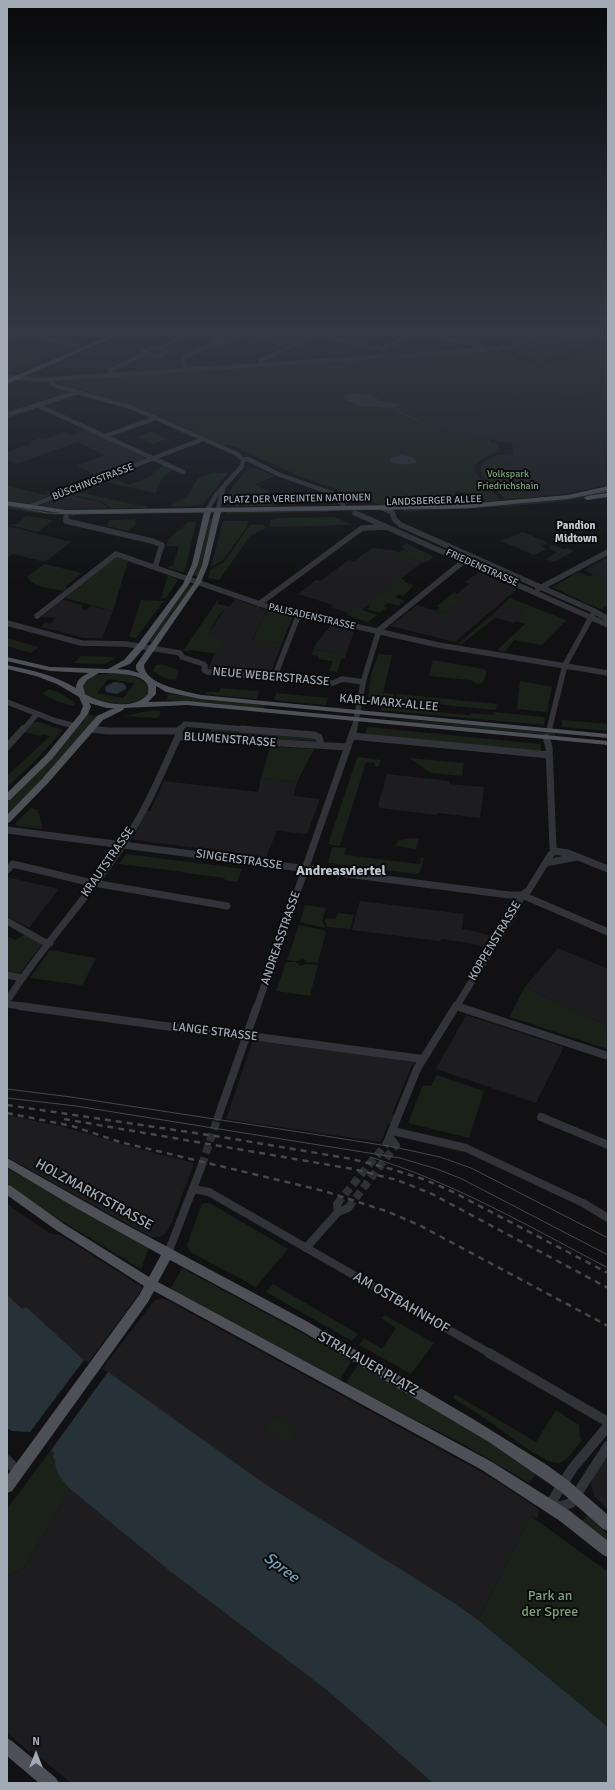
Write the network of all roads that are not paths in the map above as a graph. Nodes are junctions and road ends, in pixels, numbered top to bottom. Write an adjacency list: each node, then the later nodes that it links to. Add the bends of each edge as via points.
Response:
1 (62, 417): 4 (street)
2 (153, 417): 3 (street)
3 (156, 418): 4 (street); 5 (street)
4 (105, 436): 6 (street)
5 (202, 439): 6 (street, BÜSCHINGSTRASSE); 7 (street, via 239,455)
6 (153, 458): 8 (street); 15 (street, BÜSCHINGSTRASSE)
7 (243, 460): 9 (street, via 248,459); 10 (street, PLATZ DER VEREINTEN NATIONEN, via 242,466)
8 (183, 472)
9 (299, 482): 13 (street); 13 (street, via 343,497)
10 (223, 488): 19 (street, PLATZ DER VEREINTEN NATIONEN); 20 (street, PLATZ DER VEREINTEN NATIONEN)
11 (608, 488): 17 (main road, LANDSBERGER ALLEE, via 568,497 477,506)
12 (608, 495): 22 (main road, LANDSBERGER ALLEE, via 477,509)
13 (338, 500): 16 (street)
14 (7, 503): 15 (main road)
15 (28, 508): 23 (main road)
16 (344, 508): 17 (main road, PLATZ DER VEREINTEN NATIONEN); 20 (main road, PLATZ DER VEREINTEN NATIONEN)
17 (379, 508): 22 (street, FRIEDENSTRASSE)
18 (7, 509): 23 (main road, PLATZ DER VEREINTEN NATIONEN, via 52,516)
19 (207, 512): 20 (main road, PLATZ DER VEREINTEN NATIONEN); 23 (main road, PLATZ DER VEREINTEN NATIONEN); 29 (main road, PLATZ DER VEREINTEN NATIONEN)
20 (217, 512): 21 (main road, PLATZ DER VEREINTEN NATIONEN); 30 (main road, PLATZ DER VEREINTEN NATIONEN, via 205,566)
21 (355, 513): 22 (main road, LANDSBERGER ALLEE); 24 (street, FRIEDENSTRASSE)
22 (392, 513): 26 (street, FRIEDENSTRASSE, via 398,524)
23 (66, 514): 28 (street, PLATZ DER VEREINTEN NATIONEN, via 66,521 162,545)
24 (389, 526): 27 (street, FRIEDENSTRASSE); 33 (street, via 362,528)
25 (608, 552): 31 (street)
26 (470, 556): 27 (street); 31 (street, FRIEDENSTRASSE)
27 (464, 560): 32 (street, FRIEDENSTRASSE); 40 (street, via 385,624)
28 (155, 567): 29 (street, PALISADENSTRASSE); 36 (street, PALISADENSTRASSE, via 116,554)
29 (189, 579): 30 (street, PALISADENSTRASSE); 41 (main road, PLATZ DER VEREINTEN NATIONEN)
30 (198, 582): 33 (street, PALISADENSTRASSE); 42 (main road, PLATZ DER VEREINTEN NATIONEN)
31 (540, 587): 32 (street); 35 (street, FRIEDENSTRASSE)
32 (533, 592): 35 (street, FRIEDENSTRASSE)
33 (259, 604): 34 (street, PALISADENSTRASSE)
34 (301, 615): 40 (street, PALISADENSTRASSE); 48 (street, via 297,619)
35 (593, 615): 37 (street, FRIEDENSTRASSE); 39 (street, FRIEDENSTRASSE); 44 (street)
36 (37, 616)
37 (608, 619)
38 (7, 623): 41 (street, NEUE WEBERSTRASSE, via 80,643)
39 (608, 626)
40 (378, 633): 44 (street, PALISADENSTRASSE); 50 (street, ANDREASSTRASSE)
41 (141, 646): 42 (street, NEUE WEBERSTRASSE); 46 (main road, PLATZ DER VEREINTEN NATIONEN, via 127,662)
42 (152, 648): 48 (street, NEUE WEBERSTRASSE, via 180,653 182,657 203,664 204,670 208,672); 49 (main road, PLATZ DER VEREINTEN NATIONEN, via 140,665)
43 (7, 659): 46 (main road, KARL-MARX-ALLEE, via 50,669)
44 (565, 666): 47 (street, PALISADENSTRASSE); 61 (street)
45 (7, 667): 51 (main road, via 52,679)
46 (105, 671): 49 (main road, KARL-MARX-ALLEE, via 129,672); 51 (main road, via 81,680 78,688)
47 (608, 673)
48 (274, 678): 50 (street, NEUE WEBERSTRASSE, via 333,684 342,679)
49 (147, 679): 53 (main road, via 153,687 152,695 143,702); 55 (main road, KARL-MARX-ALLEE, via 169,690 208,698)
50 (363, 682): 55 (street, ANDREASSTRASSE)
51 (81, 695): 53 (main road, via 100,705); 56 (main road, via 87,708)
52 (7, 702): 54 (street)
53 (128, 706): 55 (main road, KARL-MARX-ALLEE, via 172,703); 57 (main road, via 106,714)
54 (37, 714): 56 (street); 64 (street)
55 (357, 716): 59 (street, ANDREASSTRASSE); 61 (main road, KARL-MARX-ALLEE)
56 (75, 726): 67 (main road, via 49,757)
57 (90, 729): 58 (street); 68 (main road, via 45,782)
58 (178, 734): 63 (street, BLUMENSTRASSE); 63 (street, BLUMENSTRASSE, via 185,724 189,723 314,735 319,737); 70 (street, KRAUTSTRASSE, via 139,819)
59 (352, 736): 65 (street, ANDREASSTRASSE); 66 (street)
60 (608, 736): 61 (main road, KARL-MARX-ALLEE)
61 (547, 737): 62 (main road, KARL-MARX-ALLEE); 66 (street)
62 (608, 743)
63 (321, 745): 65 (street, BLUMENSTRASSE)
64 (7, 747)
65 (348, 747): 74 (street, ANDREASSTRASSE)
66 (549, 755): 71 (street)
67 (7, 798)
68 (7, 820)
69 (7, 830): 70 (street, SINGERSTRASSE)
70 (122, 845): 74 (street, SINGERSTRASSE); 77 (street, KRAUTSTRASSE)
71 (554, 851): 72 (street); 73 (street, KOPPENSTRASSE)
72 (579, 857): 73 (street); 75 (street)
73 (546, 863): 78 (street, KOPPENSTRASSE, via 528,891)
74 (305, 869): 78 (street, SINGERSTRASSE); 88 (street, ANDREASSTRASSE)
75 (608, 869)
76 (7, 870): 77 (street, via 13,864)
77 (95, 882): 79 (street); 82 (street, KRAUTSTRASSE)
78 (522, 895): 81 (street, SINGERSTRASSE); 87 (street, KOPPENSTRASSE, via 519,904)
79 (227, 906)
80 (7, 921): 82 (street)
81 (608, 932)
82 (50, 943): 84 (street, KRAUTSTRASSE)
83 (7, 976): 84 (street)
84 (22, 978): 85 (street, KRAUTSTRASSE)
85 (7, 1001)
86 (7, 1004): 88 (street, LANGE STRASSE)
87 (456, 1006): 89 (street); 90 (street, KOPPENSTRASSE)
88 (246, 1036): 90 (street, LANGE STRASSE); 91 (street, ANDREASSTRASSE)
89 (608, 1056)
90 (423, 1059): 93 (street, KOPPENSTRASSE)
91 (218, 1117)
92 (541, 1117): 95 (street)
93 (390, 1137): 94 (street); 101 (street, via 466,1148 583,1203)
94 (396, 1145)
95 (608, 1145)
96 (7, 1162): 103 (main road, HOLZMARKTSTRASSE)
97 (202, 1165): 98 (street)
98 (193, 1188): 102 (street, AM OSTBAHNHOF, via 209,1192); 103 (street)
99 (7, 1189): 104 (main road, via 60,1228)
100 (348, 1208): 102 (street, via 337,1208)
101 (608, 1218)
102 (306, 1248): 105 (street, AM OSTBAHNHOF)
103 (168, 1253): 104 (main road); 110 (main road, STRALAUER PLATZ, via 359,1358 503,1444)
104 (152, 1284): 109 (main road); 113 (main road, via 478,1460)
105 (608, 1422)
106 (608, 1426): 110 (street)
107 (608, 1446): 112 (street)
108 (7, 1460): 109 (street)
109 (18, 1472): 111 (main road)
110 (562, 1485): 112 (main road, STRALAUER PLATZ); 113 (street)
111 (7, 1487)
112 (576, 1496): 113 (street, via 571,1503); 114 (main road, STRALAUER PLATZ)
113 (549, 1506): 115 (main road)
114 (608, 1524)
115 (608, 1550)
116 (7, 1746): 117 (main road)
117 (51, 1783)

